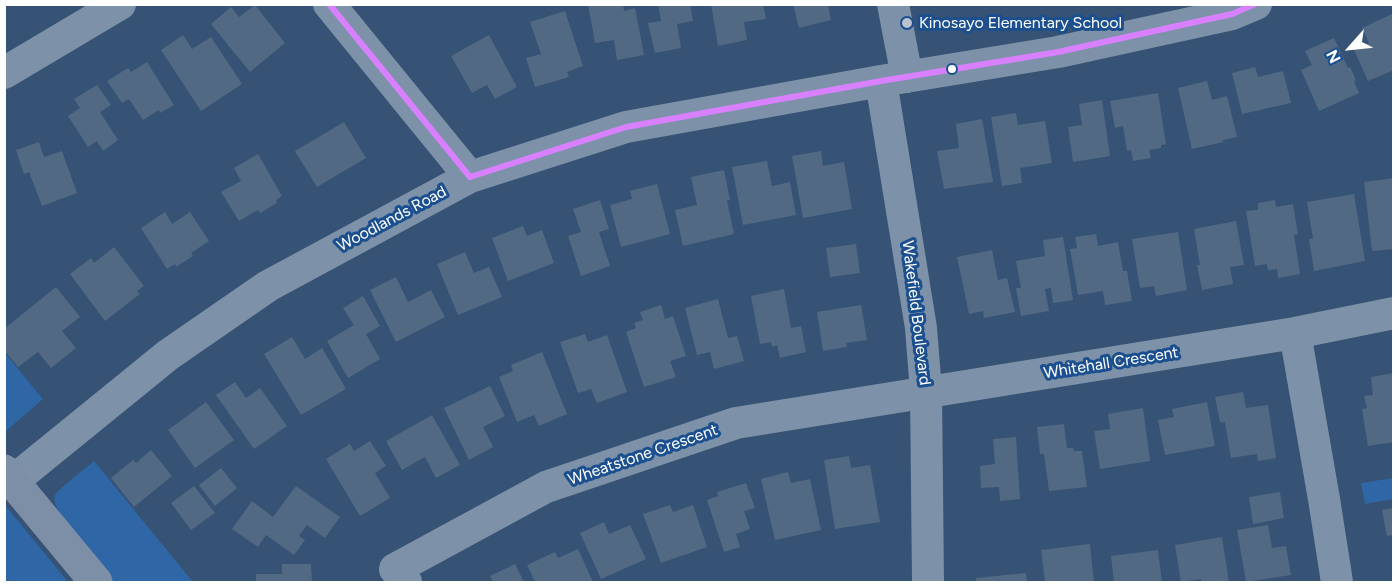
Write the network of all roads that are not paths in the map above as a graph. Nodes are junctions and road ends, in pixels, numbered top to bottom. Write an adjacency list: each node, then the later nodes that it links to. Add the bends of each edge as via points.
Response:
1 (120, 4): 6 (street)
2 (329, 4): 8 (street)
3 (893, 4): 7 (street, Wakefield Boulevard)
4 (1256, 4): 5 (street, Woodlands Road, via 1232,14)
5 (1163, 16): 7 (street, Woodlands Road, via 1058,52)
6 (4, 73)
7 (894, 79): 8 (street, Woodlands Road, via 626,127); 11 (street, Wakefield Boulevard)
8 (470, 177): 12 (street, Woodlands Road, via 258,292)
9 (1394, 312): 10 (street, Whitehall Crescent)
10 (1295, 333): 11 (street, Whitehall Crescent); 16 (street)
11 (926, 391): 14 (street, Wheatstone Crescent, via 736,423 546,487 395,569); 15 (street, Wakefield Boulevard)
12 (9, 476): 13 (main road)
13 (96, 582)
14 (406, 582)
15 (928, 582)
16 (1337, 582)

